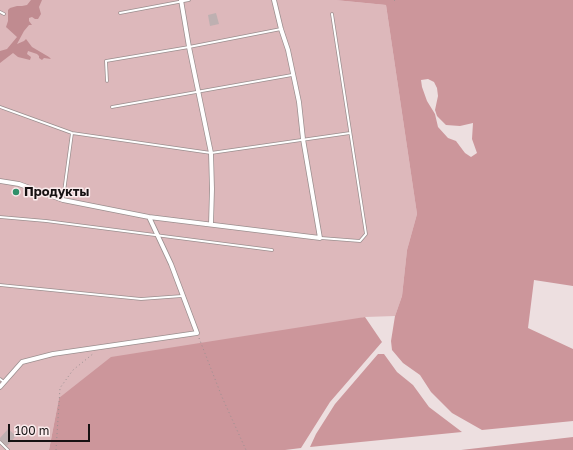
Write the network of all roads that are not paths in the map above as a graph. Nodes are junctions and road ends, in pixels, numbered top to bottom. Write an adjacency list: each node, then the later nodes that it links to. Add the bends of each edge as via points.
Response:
1 (189, 0): 3 (lane)
2 (274, 0): 8 (street)
3 (182, 1): 5 (lane); 9 (street)
4 (0, 12): 6 (lane)
5 (120, 13)
6 (4, 14)
7 (332, 14): 16 (lane)
8 (281, 29): 9 (lane); 10 (street)
9 (189, 47): 11 (lane, via 106,62); 12 (street)
10 (293, 75): 12 (lane); 17 (street)
11 (107, 81)
12 (198, 91): 14 (lane); 18 (street)
13 (0, 107): 15 (lane)
14 (112, 107)
15 (72, 133): 18 (lane); 20 (lane)
16 (350, 133): 17 (lane); 25 (lane, via 366,234 360,241)
17 (303, 140): 18 (lane); 25 (street)
18 (211, 152): 23 (street)
19 (0, 181): 20 (street, via 19,184)
20 (63, 200): 22 (street)
21 (0, 217): 24 (lane)
22 (150, 217): 23 (street); 24 (street)
23 (211, 224): 25 (street)
24 (156, 234): 26 (lane); 28 (street)
25 (320, 238)
26 (272, 250)
27 (0, 285): 28 (lane, via 141,299)
28 (184, 296): 30 (street, via 197,332 103,345 22,362)
29 (0, 379): 30 (lane)
30 (4, 382): 31 (street)
31 (0, 387)
32 (0, 442): 33 (lane)
33 (8, 450)

